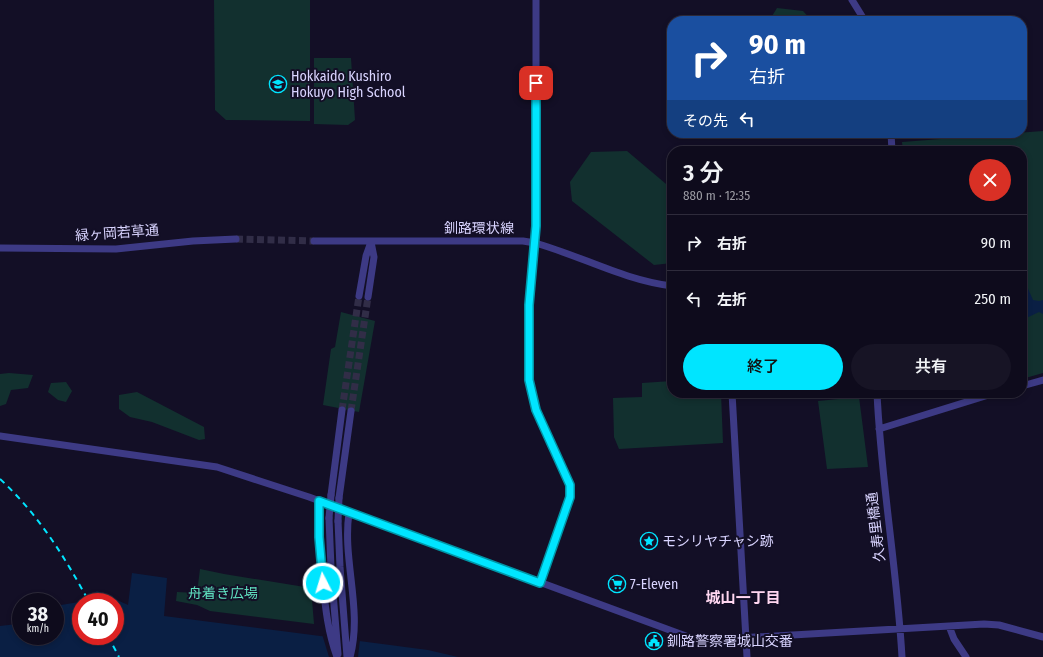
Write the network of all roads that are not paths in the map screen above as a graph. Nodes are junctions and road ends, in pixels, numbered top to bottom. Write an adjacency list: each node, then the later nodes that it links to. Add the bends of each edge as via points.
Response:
1 (536, 0): 7 (street)
2 (852, 0): 3 (street)
3 (862, 16)
4 (236, 239): 8 (street, 緑ヶ岡若草通, via 116,249)
5 (314, 241): 6 (street)
6 (372, 242): 7 (street, 釧路環状線); 10 (street, via 366,256); 11 (street, via 374,257)
7 (535, 243): 9 (street, 釧路環状線, via 629,278); 23 (street, via 529,305 529,380 536,410 570,485 570,497)
8 (0, 248)
9 (667, 285)
10 (359, 296)
11 (368, 297)
12 (1043, 380): 13 (street)
13 (1027, 385)
14 (732, 398): 26 (street)
15 (877, 398): 19 (street, 久寿里橋通)
16 (979, 398): 19 (street)
17 (342, 410): 28 (street, bridge, via 329,518)
18 (351, 411): 29 (street, bridge, via 338,521)
19 (879, 429): 25 (street, 久寿里橋通)
20 (0, 436): 21 (street, via 217,467)
21 (319, 501): 22 (street); 28 (street, via 320,544 328,626)
22 (349, 512): 23 (street); 29 (street, via 347,535 354,629)
23 (540, 583): 26 (street, via 694,639)
24 (949, 626): 25 (street); 27 (street, via 998,625); 32 (street)
25 (900, 628): 26 (street); 31 (street, 久寿里橋通)
26 (746, 637): 30 (street)
27 (1043, 638)
28 (338, 657)
29 (348, 657)
30 (747, 657)
31 (902, 657)
32 (966, 657)

